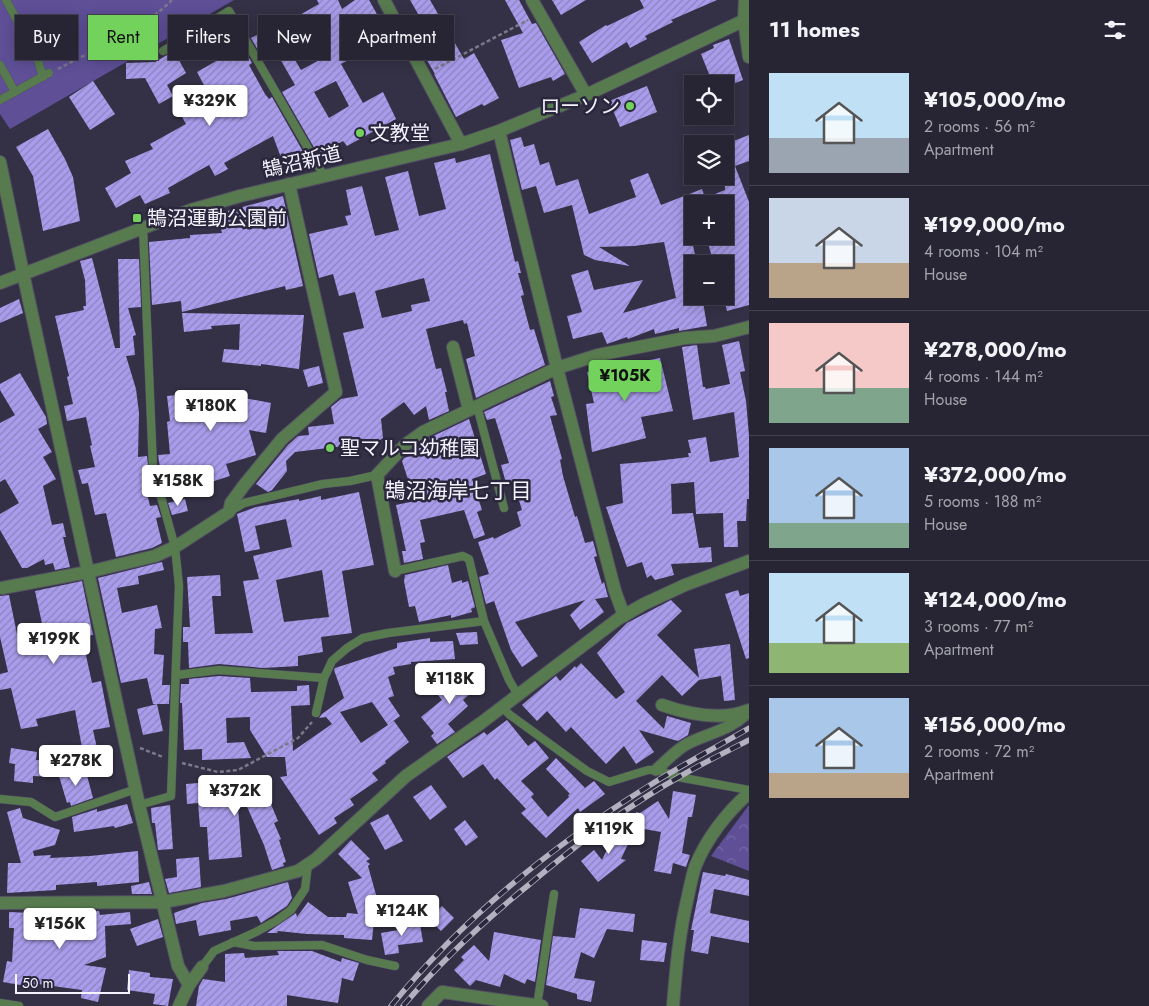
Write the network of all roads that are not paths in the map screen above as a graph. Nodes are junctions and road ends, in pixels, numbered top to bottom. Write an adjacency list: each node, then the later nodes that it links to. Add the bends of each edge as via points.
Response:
1 (6, 0): 9 (lane, via 46,75)
2 (384, 0): 13 (street)
3 (532, 0): 10 (street)
4 (745, 0): 5 (street)
5 (746, 19): 7 (street); 10 (street, 鵠沼新道)
6 (164, 51): 15 (lane, via 230,11)
7 (749, 58)
8 (0, 64): 9 (lane)
9 (15, 92): 11 (lane)
10 (586, 95): 12 (street, 鵠沼新道)
11 (0, 100)
12 (499, 132): 13 (street, 鵠沼新道); 22 (street)
13 (461, 144): 15 (street, 鵠沼新道)
14 (0, 162): 18 (street)
15 (324, 176): 16 (street, 鵠沼新道)
16 (289, 184): 17 (street, 鵠沼新道, via 191,210); 26 (street, via 336,392 282,439 231,503)
17 (143, 228): 18 (street, 鵠沼新道); 27 (lane, via 153,468)
18 (23, 274): 19 (street, 鵠沼新道); 30 (street)
19 (0, 283)
20 (749, 327): 22 (street, via 598,356)
21 (453, 347): 23 (street)
22 (557, 368): 23 (street); 32 (street)
23 (473, 408): 24 (street, via 412,439); 25 (lane)
24 (377, 476): 26 (lane, via 323,484 244,504); 29 (street)
25 (504, 508)
26 (229, 512): 27 (street)
27 (175, 547): 30 (street, via 156,556); 34 (lane, via 179,586)
28 (749, 561): 32 (street, via 685,585)
29 (395, 571): 33 (lane, via 463,556 469,559)
30 (88, 572): 31 (street); 42 (street)
31 (1, 588)
32 (624, 616): 36 (street)
33 (484, 621): 35 (lane, via 363,638 335,658); 36 (lane)
34 (176, 674): 35 (lane, via 219,670); 45 (lane, via 171,796)
35 (324, 678): 40 (lane)
36 (518, 695): 38 (street)
37 (662, 705): 39 (street, via 684,712 710,714)
38 (502, 707): 41 (lane, via 587,771 609,782); 46 (street, via 406,776)
39 (749, 711): 41 (street, via 742,719 722,730 685,745)
40 (316, 713)
41 (656, 770): 43 (lane)
42 (136, 789): 44 (lane, via 55,817 31,802); 45 (street)
43 (749, 792): 60 (street, via 716,830 695,868 681,926)
44 (0, 799)
45 (139, 805): 49 (street)
46 (308, 864): 49 (street, via 284,876); 50 (lane, via 305,890 290,910 276,921)
47 (554, 894): 58 (lane)
48 (0, 902): 49 (street)
49 (162, 902): 53 (street, via 178,966)
50 (233, 942): 51 (lane, via 254,946 322,945); 52 (lane, via 214,951)
51 (395, 966)
52 (202, 967): 53 (street)
53 (190, 985): 56 (street)
54 (0, 1003): 55 (lane)
55 (20, 1006)
56 (179, 1006)
57 (428, 1006): 58 (street, via 442,992)
58 (537, 1006): 59 (street)
59 (542, 1006)
60 (674, 1006)

